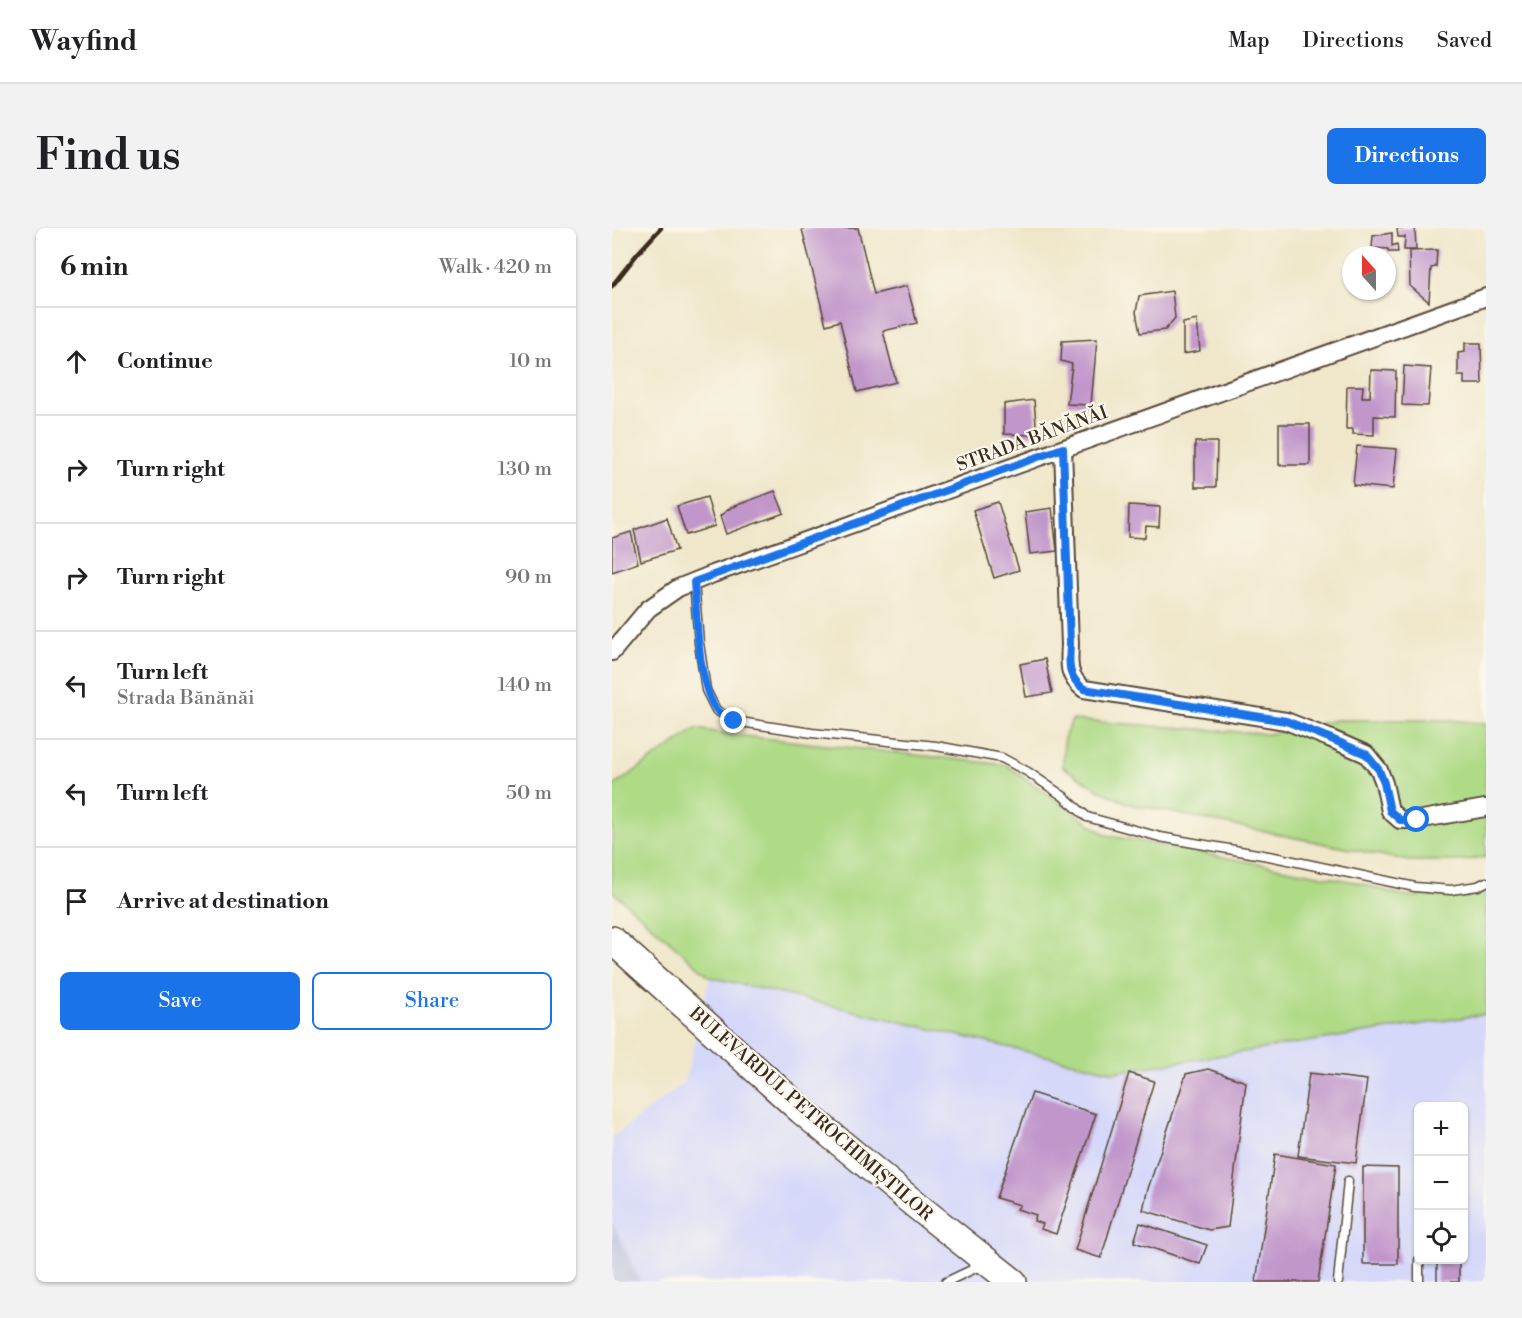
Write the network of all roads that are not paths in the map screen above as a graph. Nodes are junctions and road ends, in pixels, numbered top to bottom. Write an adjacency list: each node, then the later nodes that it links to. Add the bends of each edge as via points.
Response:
1 (1486, 297): 2 (street, STRADA BĂNĂNĂI)
2 (1063, 448): 3 (street, STRADA BĂNĂNĂI); 5 (street, via 1069,668 1078,684 1084,689 1286,721 1329,738 1366,754 1379,770 1390,811 1400,820)
3 (694, 582): 4 (street, STRADA BĂNĂNĂI, via 648,609); 6 (lane, via 706,690 716,710 734,721 936,746 1002,759 1028,772 1087,817 1160,837 1415,888 1451,890)
4 (612, 652)
5 (1485, 808)
6 (1486, 882)
7 (612, 940): 9 (main road, BULEVARDUL PETROCHIMIȘTILOR, via 802,1111)
8 (1348, 1181): 13 (lane)
9 (988, 1262): 11 (lane); 12 (main road, BULEVARDUL PETROCHIMIȘTILOR)
10 (1419, 1264): 14 (lane)
11 (946, 1282)
12 (1013, 1282)
13 (1338, 1282)
14 (1419, 1282)

